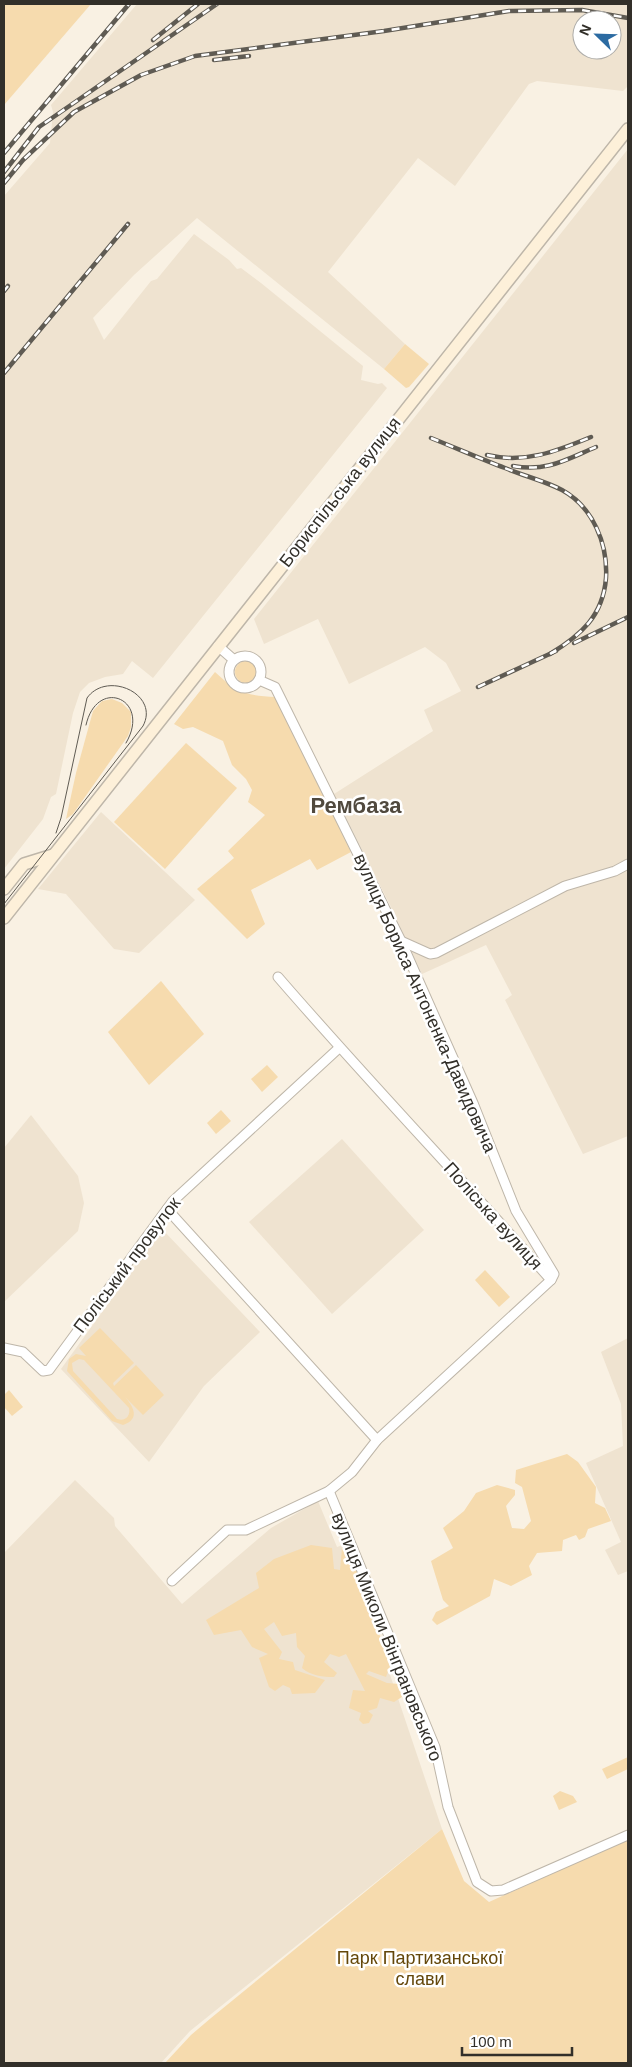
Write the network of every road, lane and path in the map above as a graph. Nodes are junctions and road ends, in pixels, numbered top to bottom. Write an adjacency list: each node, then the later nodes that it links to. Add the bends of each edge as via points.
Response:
1 (628, 129): 2 (main road, Бориспільська вулиця)
2 (218, 646): 3 (street); 5 (main road, Бориспільська вулиця)
3 (234, 660): 4 (street, via 246,656 257,660 262,672); 4 (street, via 229,671 234,683 245,688)
4 (259, 680): 9 (street, вулиця Бориса Антоненка-Давидовича, via 275,687)
5 (53, 855): 7 (main road, via 24,864); 8 (main road, Бориспільська вулиця)
6 (628, 864): 9 (street, via 565,886 436,953 430,954)
7 (4, 889)
8 (4, 918)
9 (401, 942): 13 (street, вулиця Бориса Антоненка-Давидовича, via 516,1211 554,1274)
10 (278, 977): 11 (street, Поліська вулиця)
11 (339, 1048): 12 (street, Поліський провулок); 13 (street, Поліська вулиця)
12 (167, 1209): 14 (street, Поліський провулок, via 49,1370 43,1371 23,1352); 15 (street)
13 (551, 1280): 15 (street, Поліська вулиця)
14 (4, 1348)
15 (377, 1440): 16 (street, Поліська вулиця, via 352,1472)
16 (329, 1491): 17 (street, Поліська вулиця, via 246,1530 227,1530); 18 (street, вулиця Миколи Вінграновського, via 434,1747 448,1807 477,1882 491,1891 503,1890)
17 (172, 1581)
18 (628, 1834)

